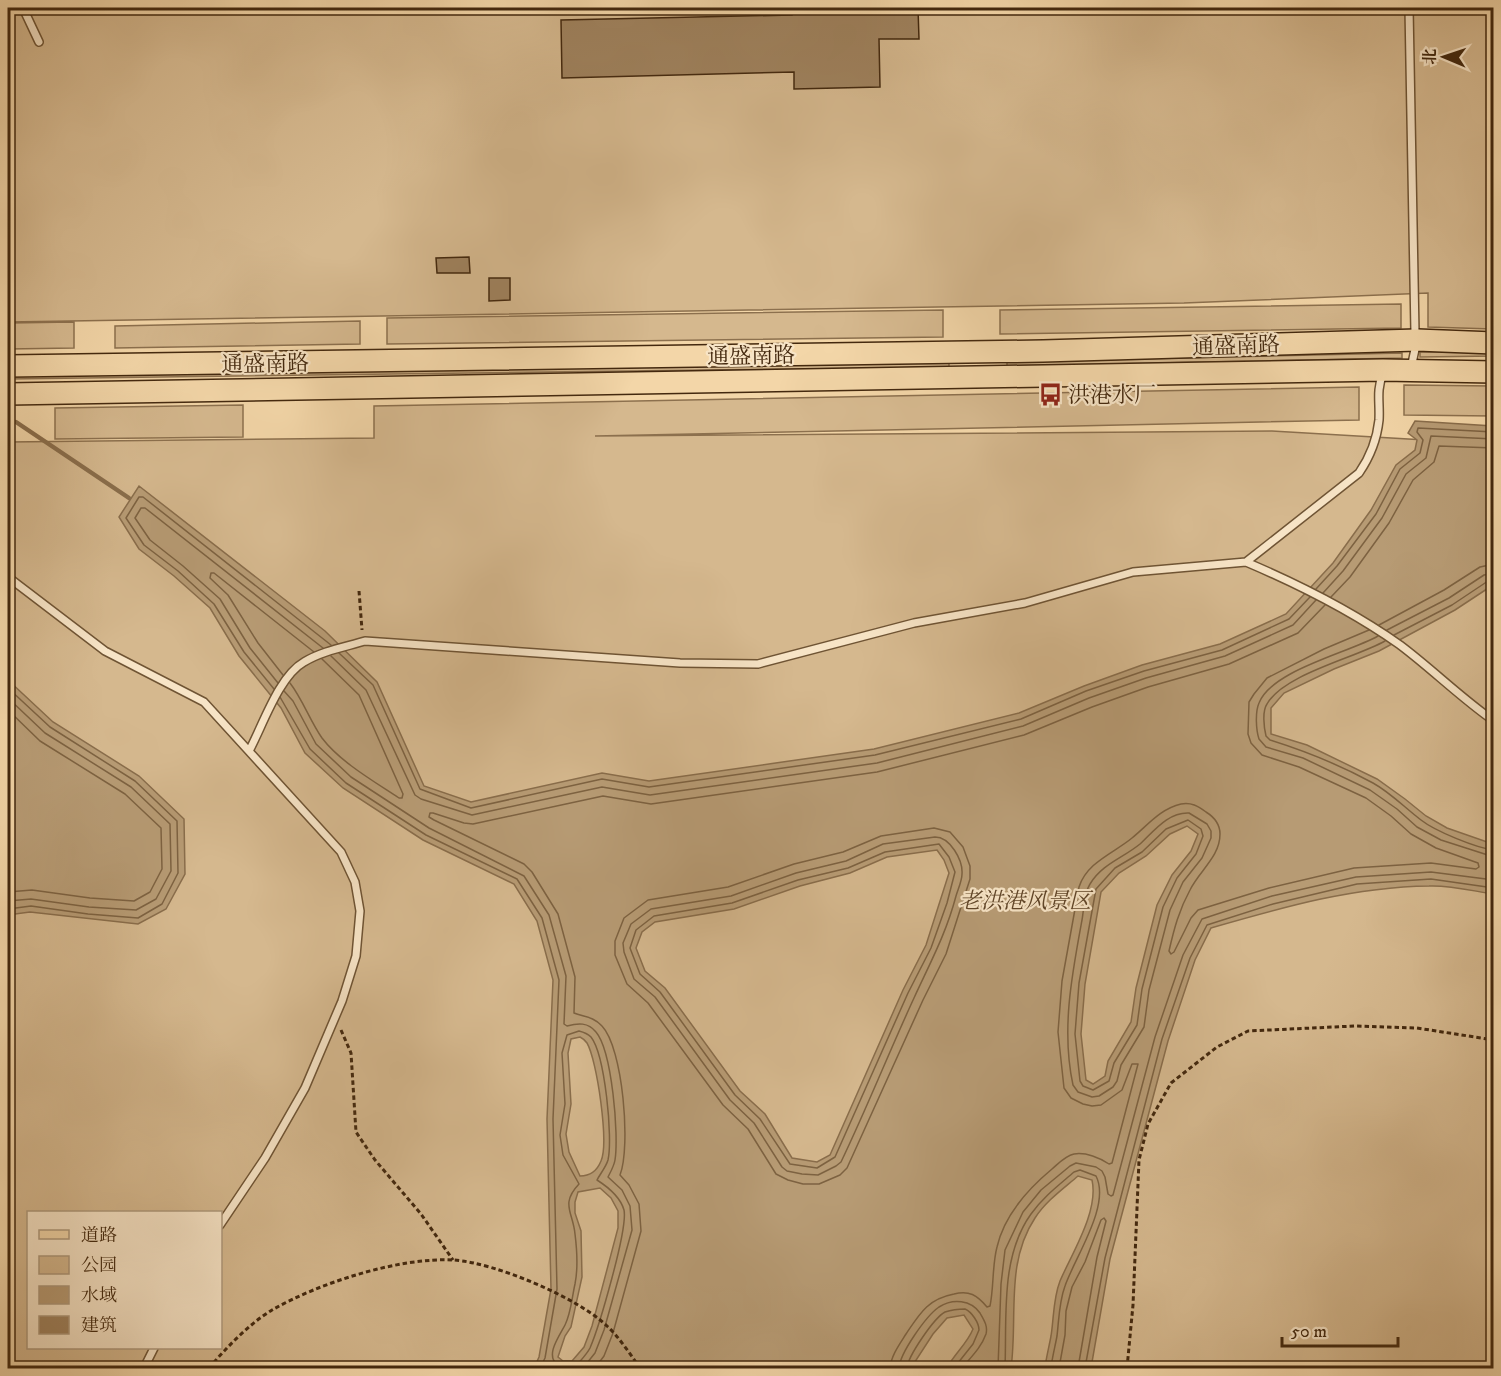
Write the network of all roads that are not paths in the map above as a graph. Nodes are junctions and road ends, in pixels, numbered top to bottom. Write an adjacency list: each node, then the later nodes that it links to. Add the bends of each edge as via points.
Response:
1 (23, 8): 3 (lane)
2 (1409, 8): 4 (lane)
3 (39, 42)
4 (1417, 340): 5 (main road, 通盛南路); 6 (main road, 通盛南路, via 1043,351); 8 (lane)
5 (1494, 342)
6 (8, 366)
7 (1383, 370): 8 (main road, 通盛南路); 10 (main road, 通盛南路); 11 (lane, via 1378,386 1379,421 1370,456 1359,473)
8 (1411, 371): 9 (main road, 通盛南路)
9 (1494, 372)
10 (8, 394)
11 (1246, 562): 13 (lane, via 1360,618); 14 (lane, via 1133,572 1025,603 914,623 758,664 680,663 365,641 302,662 280,686)
12 (8, 577): 14 (lane, via 105,651 204,702)
13 (1494, 721)
14 (249, 751): 15 (lane, via 341,852 355,882 360,911 356,956 336,1017 305,1088)
15 (222, 1222)
16 (153, 1349): 17 (lane)
17 (144, 1368)

